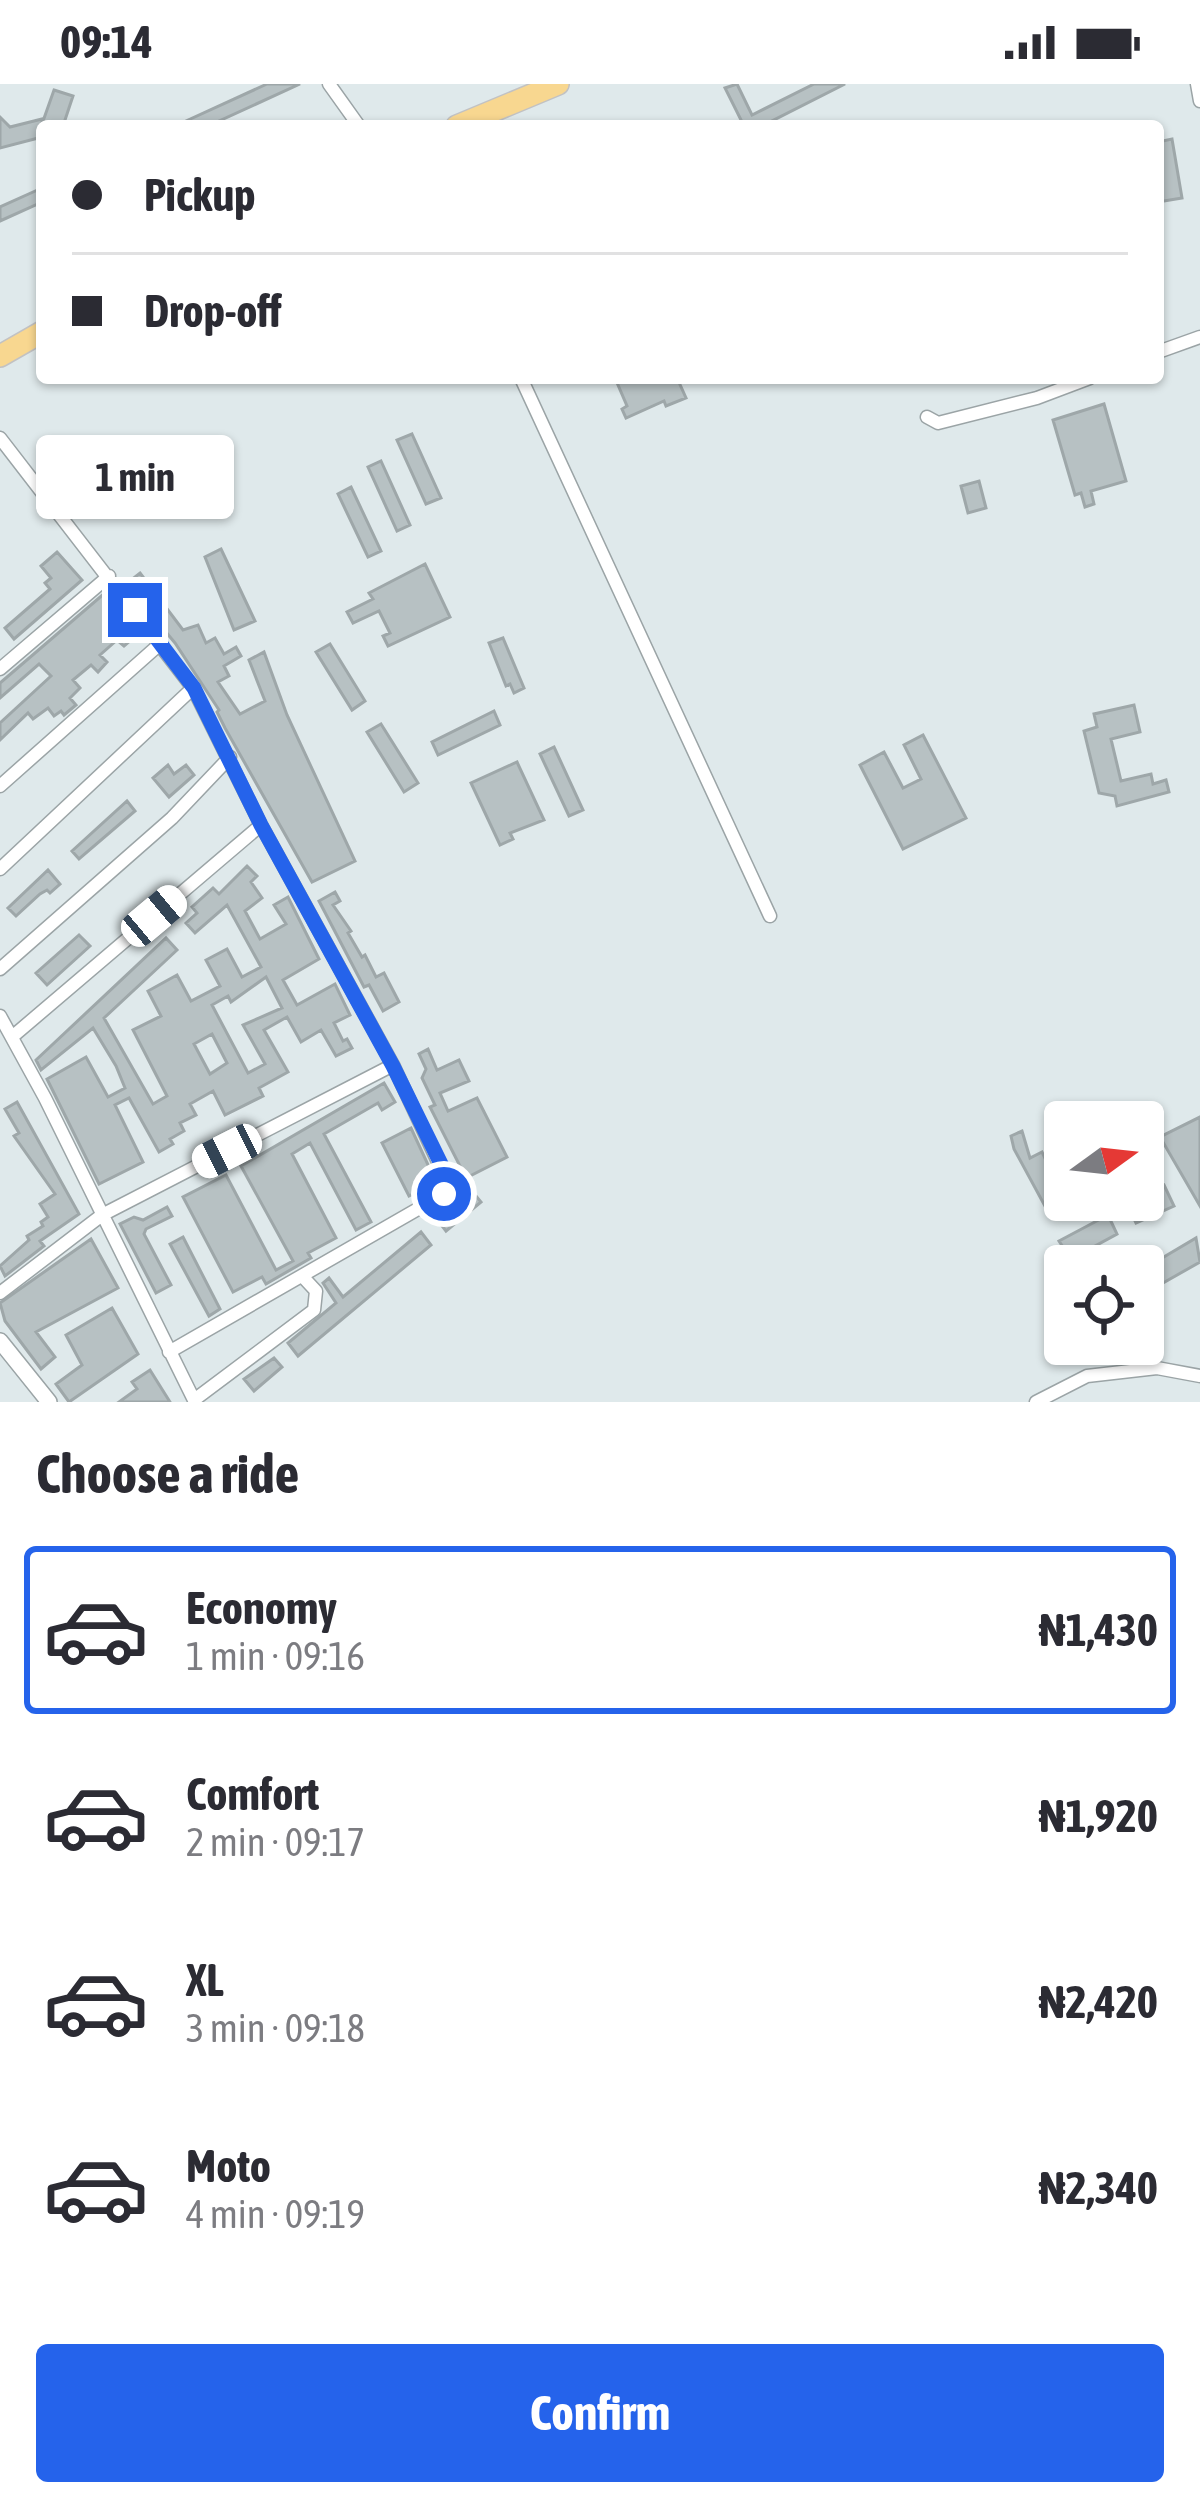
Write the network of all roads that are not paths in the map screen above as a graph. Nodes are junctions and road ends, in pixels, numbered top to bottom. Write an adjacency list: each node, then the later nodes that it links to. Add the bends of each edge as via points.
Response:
1 (329, 84): 5 (street)
2 (558, 84): 6 (highway)
3 (1197, 84): 4 (street)
4 (1200, 101)
5 (355, 120)
6 (471, 120)
7 (36, 335): 10 (highway)
8 (1200, 337): 9 (street)
9 (1164, 350)
10 (0, 356)
11 (524, 384): 23 (street)
12 (1074, 384): 13 (street, via 938,423)
13 (927, 417)
14 (0, 438): 15 (street)
15 (109, 576): 16 (street); 17 (street)
16 (161, 644): 18 (street); 20 (street)
17 (0, 669)
18 (194, 688): 19 (street); 22 (street)
19 (230, 757): 21 (street); 24 (street)
20 (0, 786)
21 (261, 825): 26 (street); 27 (street)
22 (0, 869)
23 (770, 916)
24 (0, 970)
25 (0, 1016): 26 (street)
26 (12, 1037): 28 (street)
27 (393, 1066): 28 (street); 29 (street, via 442,1166 444,1194)
28 (102, 1215): 30 (street); 32 (street)
29 (303, 1277): 32 (street); 32 (street, via 316,1291 314,1310 194,1400)
30 (0, 1293)
31 (0, 1341): 34 (street)
32 (170, 1352)
33 (1200, 1376): 35 (street, via 1157,1368 1088,1376)
34 (49, 1402)
35 (1036, 1402)

